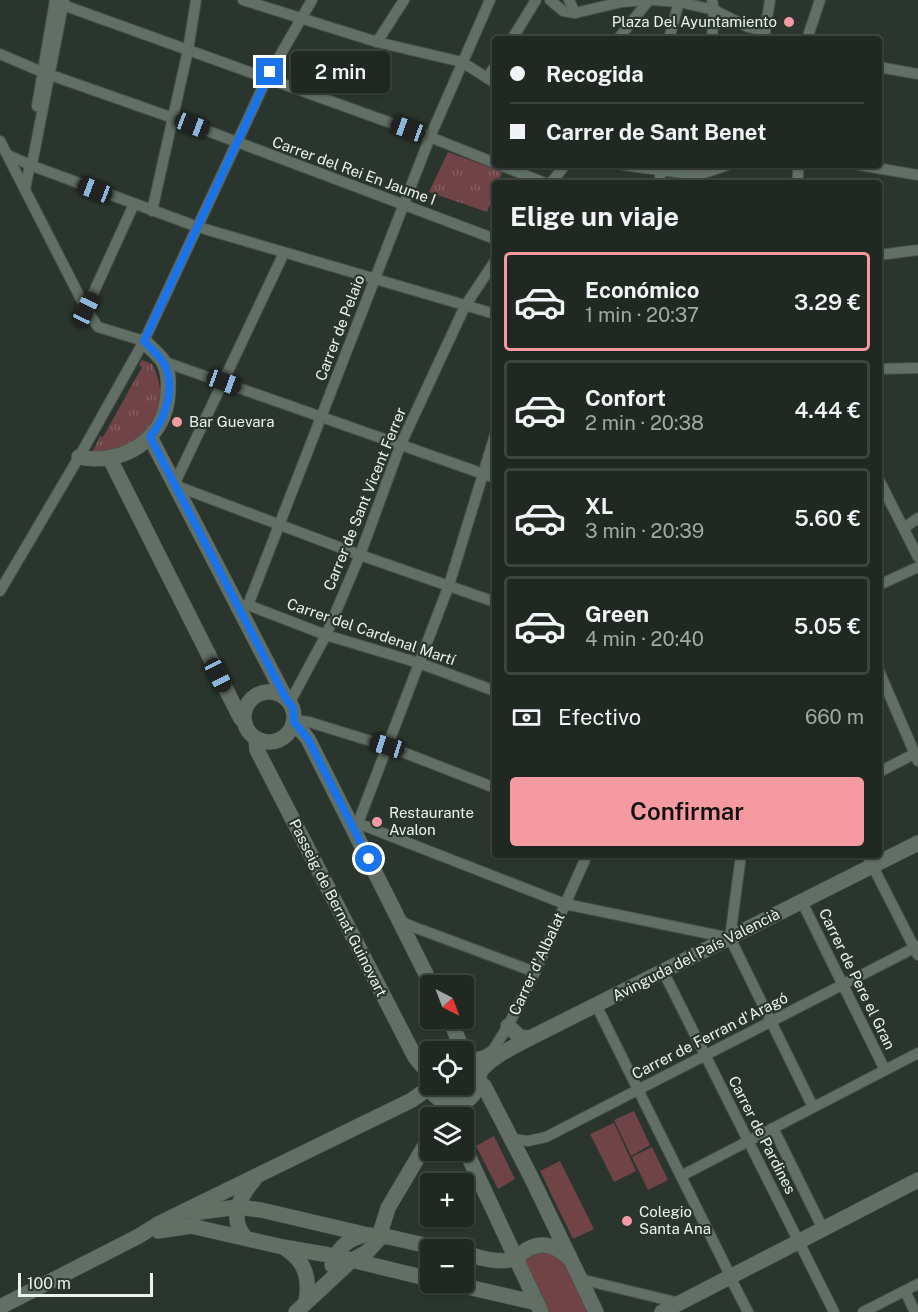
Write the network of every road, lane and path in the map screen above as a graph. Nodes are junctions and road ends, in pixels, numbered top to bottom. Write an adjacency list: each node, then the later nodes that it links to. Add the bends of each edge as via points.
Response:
1 (196, 0): 24 (street)
2 (244, 0): 16 (street)
3 (312, 0): 16 (street)
4 (404, 0): 23 (street)
5 (489, 0): 26 (street, Carrer de Pelaio)
6 (536, 0): 18 (street)
7 (550, 0): 15 (street, via 563,11)
8 (569, 0): 15 (street)
9 (649, 0): 13 (street); 15 (street); 19 (street)
10 (770, 0): 17 (street)
11 (820, 0): 22 (street)
12 (60, 2): 24 (street); 28 (street)
13 (679, 2): 14 (street); 20 (street)
14 (713, 5): 17 (street); 21 (street)
15 (575, 13)
16 (301, 18): 23 (street); 30 (street)
17 (763, 33)
18 (514, 36)
19 (620, 36)
20 (672, 36)
21 (711, 36)
22 (808, 36)
23 (377, 42): 26 (street)
24 (188, 50): 30 (street); 32 (street)
25 (0, 54): 28 (street, Carrer del Rei En Jaume I)
26 (462, 62): 31 (street); 33 (street, Carrer de Pelaio)
27 (882, 68): 29 (street)
28 (46, 73): 32 (street, Carrer del Rei En Jaume I); 38 (street)
29 (918, 74)
30 (267, 78): 33 (street); 35 (street)
31 (491, 81)
32 (173, 118): 35 (street, Carrer del Rei En Jaume I); 51 (street)
33 (430, 137): 37 (street); 50 (street, Carrer de Pelaio)
34 (0, 141): 36 (street)
35 (237, 143): 50 (street, Carrer del Rei En Jaume I); 52 (street)
36 (8, 155): 38 (street); 48 (street)
37 (492, 162)
38 (30, 165): 48 (street); 49 (street)
39 (508, 168): 46 (street)
40 (642, 168): 43 (street)
41 (720, 168): 45 (street)
42 (877, 168): 44 (street)
43 (661, 171): 45 (street); 47 (street)
44 (918, 175)
45 (697, 176)
46 (538, 180)
47 (660, 180)
48 (25, 189): 60 (street)
49 (134, 204): 51 (street); 60 (street)
50 (403, 205): 53 (street, Carrer del Rei En Jaume I); 58 (street, Carrer de Pelaio)
51 (152, 211): 52 (street)
52 (198, 227): 55 (street); 62 (street)
53 (492, 238)
54 (918, 250): 56 (street)
55 (284, 254): 58 (street); 66 (street)
56 (882, 255)
57 (492, 266): 59 (street, Carrer de Sant Vicent Ferrer)
58 (375, 278): 59 (street); 67 (street, Carrer de Pelaio)
59 (465, 306): 61 (street); 70 (street, Carrer de Sant Vicent Ferrer)
60 (86, 309): 62 (street, via 98,327)
61 (492, 313)
62 (144, 341): 63 (street); 71 (street)
63 (162, 361): 66 (street); 68 (street, via 168,382 167,404)
64 (918, 368): 65 (street)
65 (882, 369)
66 (224, 382): 67 (street); 75 (street)
67 (322, 417): 70 (street); 78 (street, Carrer de Pelaio)
68 (150, 437): 72 (street, via 132,451); 75 (street)
69 (492, 444): 73 (street)
70 (400, 446): 73 (street); 80 (street, Carrer de Sant Vicent Ferrer)
71 (79, 457): 72 (street); 85 (street)
72 (110, 459): 94 (street)
73 (483, 473): 74 (street); 84 (street)
74 (492, 477)
75 (174, 485): 78 (street); 87 (street)
76 (882, 486): 79 (street)
77 (918, 518): 79 (street)
78 (279, 525): 80 (street); 87 (street, Carrer de Pelaio)
79 (904, 528): 81 (street)
80 (360, 555): 84 (street); 88 (street, Carrer de Sant Vicent Ferrer)
81 (918, 557)
82 (918, 567): 83 (street)
83 (882, 584)
84 (449, 585): 86 (street); 89 (street)
85 (0, 591)
86 (492, 601)
87 (243, 606): 88 (street, Carrer del Cardenal Martí); 92 (street)
88 (326, 635): 89 (street, Carrer del Cardenal Martí); 92 (street, Carrer de Sant Vicent Ferrer)
89 (419, 663): 91 (street, Carrer del Cardenal Martí); 96 (street)
90 (882, 678): 97 (street)
91 (492, 691)
92 (287, 700): 93 (street, via 293,708); 94 (street, via 268,692 257,695 246,707)
93 (294, 721): 95 (street, via 289,733 279,741); 96 (street); 100 (street)
94 (244, 722): 95 (street)
95 (256, 739): 122 (street, Passeig de Bernat Guinovart, via 262,760)
96 (387, 746): 99 (street); 100 (street)
97 (917, 755): 98 (street)
98 (882, 771)
99 (492, 787)
100 (354, 822): 107 (street); 108 (street)
101 (918, 843): 102 (street, Avinguda del País Valencià)
102 (882, 856)
103 (586, 858): 107 (street, Carrer d'Albalat)
104 (741, 858): 109 (street)
105 (870, 861): 106 (street, Avinguda del País Valencià); 110 (street)
106 (802, 902): 109 (street, Avinguda del País Valencià); 114 (street, Carrer de Pere el Gran)
107 (565, 904): 109 (street); 112 (street, Carrer d'Albalat)
108 (399, 920): 112 (street); 113 (street)
109 (730, 938): 111 (street, Avinguda del País Valencià); 116 (street)
110 (917, 949): 114 (street, Carrer de Ferran d'Aragó)
111 (663, 971): 115 (street, Avinguda del País Valencià); 120 (street, Carrer de Pardines)
112 (535, 972): 117 (street, Carrer d'Albalat)
113 (426, 975)
114 (843, 985): 116 (street, Carrer de Ferran d'Aragó); 125 (street, Carrer de Pere el Gran)
115 (596, 1005): 118 (street, Avinguda del País Valencià); 127 (street)
116 (771, 1022): 120 (street, Carrer de Ferran d'Aragó); 133 (street)
117 (508, 1026): 118 (street, via 520,1037); 121 (street, Carrer d'Albalat, via 493,1050)
118 (530, 1038): 123 (street, Avinguda del País Valencià, via 486,1064)
119 (918, 1053): 125 (street)
120 (705, 1056): 127 (street, Carrer de Ferran d'Aragó); 136 (street, Carrer de Pardines)
121 (474, 1063)
122 (420, 1064)
123 (474, 1065)
124 (474, 1070): 135 (street)
125 (885, 1070): 133 (street)
126 (420, 1089): 140 (street, via 412,1100)
127 (638, 1090): 135 (street, Carrer de Ferran d'Aragó, via 546,1137); 141 (street)
128 (434, 1095): 130 (street, Passeig de Bernat Guinovart)
129 (471, 1095): 130 (street, Avinguda del País Valencià)
130 (453, 1104): 131 (street); 132 (street)
131 (448, 1107)
132 (456, 1107)
133 (813, 1107): 134 (street)
134 (773, 1128): 136 (street); 147 (street)
135 (512, 1139): 158 (street)
136 (748, 1141): 141 (street); 152 (street, Carrer de Pardines)
137 (420, 1154): 144 (street)
138 (423, 1161): 144 (street)
139 (470, 1161): 156 (street)
140 (258, 1176): 145 (street); 146 (street)
141 (681, 1176): 161 (street)
142 (918, 1180): 147 (street)
143 (918, 1187): 152 (street)
144 (399, 1190): 148 (street)
145 (238, 1207): 146 (street); 148 (street); 150 (street, via 238,1228)
146 (178, 1216): 149 (street)
147 (823, 1229): 152 (street)
148 (374, 1235): 151 (street); 155 (street, via 346,1242); 157 (street, via 374,1246)
149 (139, 1236): 150 (street, via 191,1226); 166 (street)
150 (246, 1238): 153 (street)
151 (420, 1245)
152 (800, 1245): 161 (street); 173 (street, Carrer de Pardines)
153 (283, 1247): 155 (street); 167 (street, via 303,1265 308,1282)
154 (474, 1255): 156 (street, via 497,1261)
155 (335, 1256): 157 (street); 164 (street)
156 (515, 1259): 158 (street, via 531,1247 545,1244 554,1246); 168 (street)
157 (352, 1260): 159 (street); 164 (street)
158 (572, 1261): 160 (street)
159 (420, 1277)
160 (580, 1279): 169 (street); 170 (street)
161 (732, 1280): 169 (street); 172 (street)
162 (918, 1284): 165 (street)
163 (474, 1290): 168 (street)
164 (317, 1291): 167 (street)
165 (905, 1291): 174 (street); 175 (street)
166 (0, 1307)
167 (301, 1307)
168 (539, 1307)
169 (678, 1307): 171 (street)
170 (596, 1311)
171 (662, 1312)
172 (748, 1312)
173 (834, 1312)
174 (864, 1312)
175 (915, 1312)

